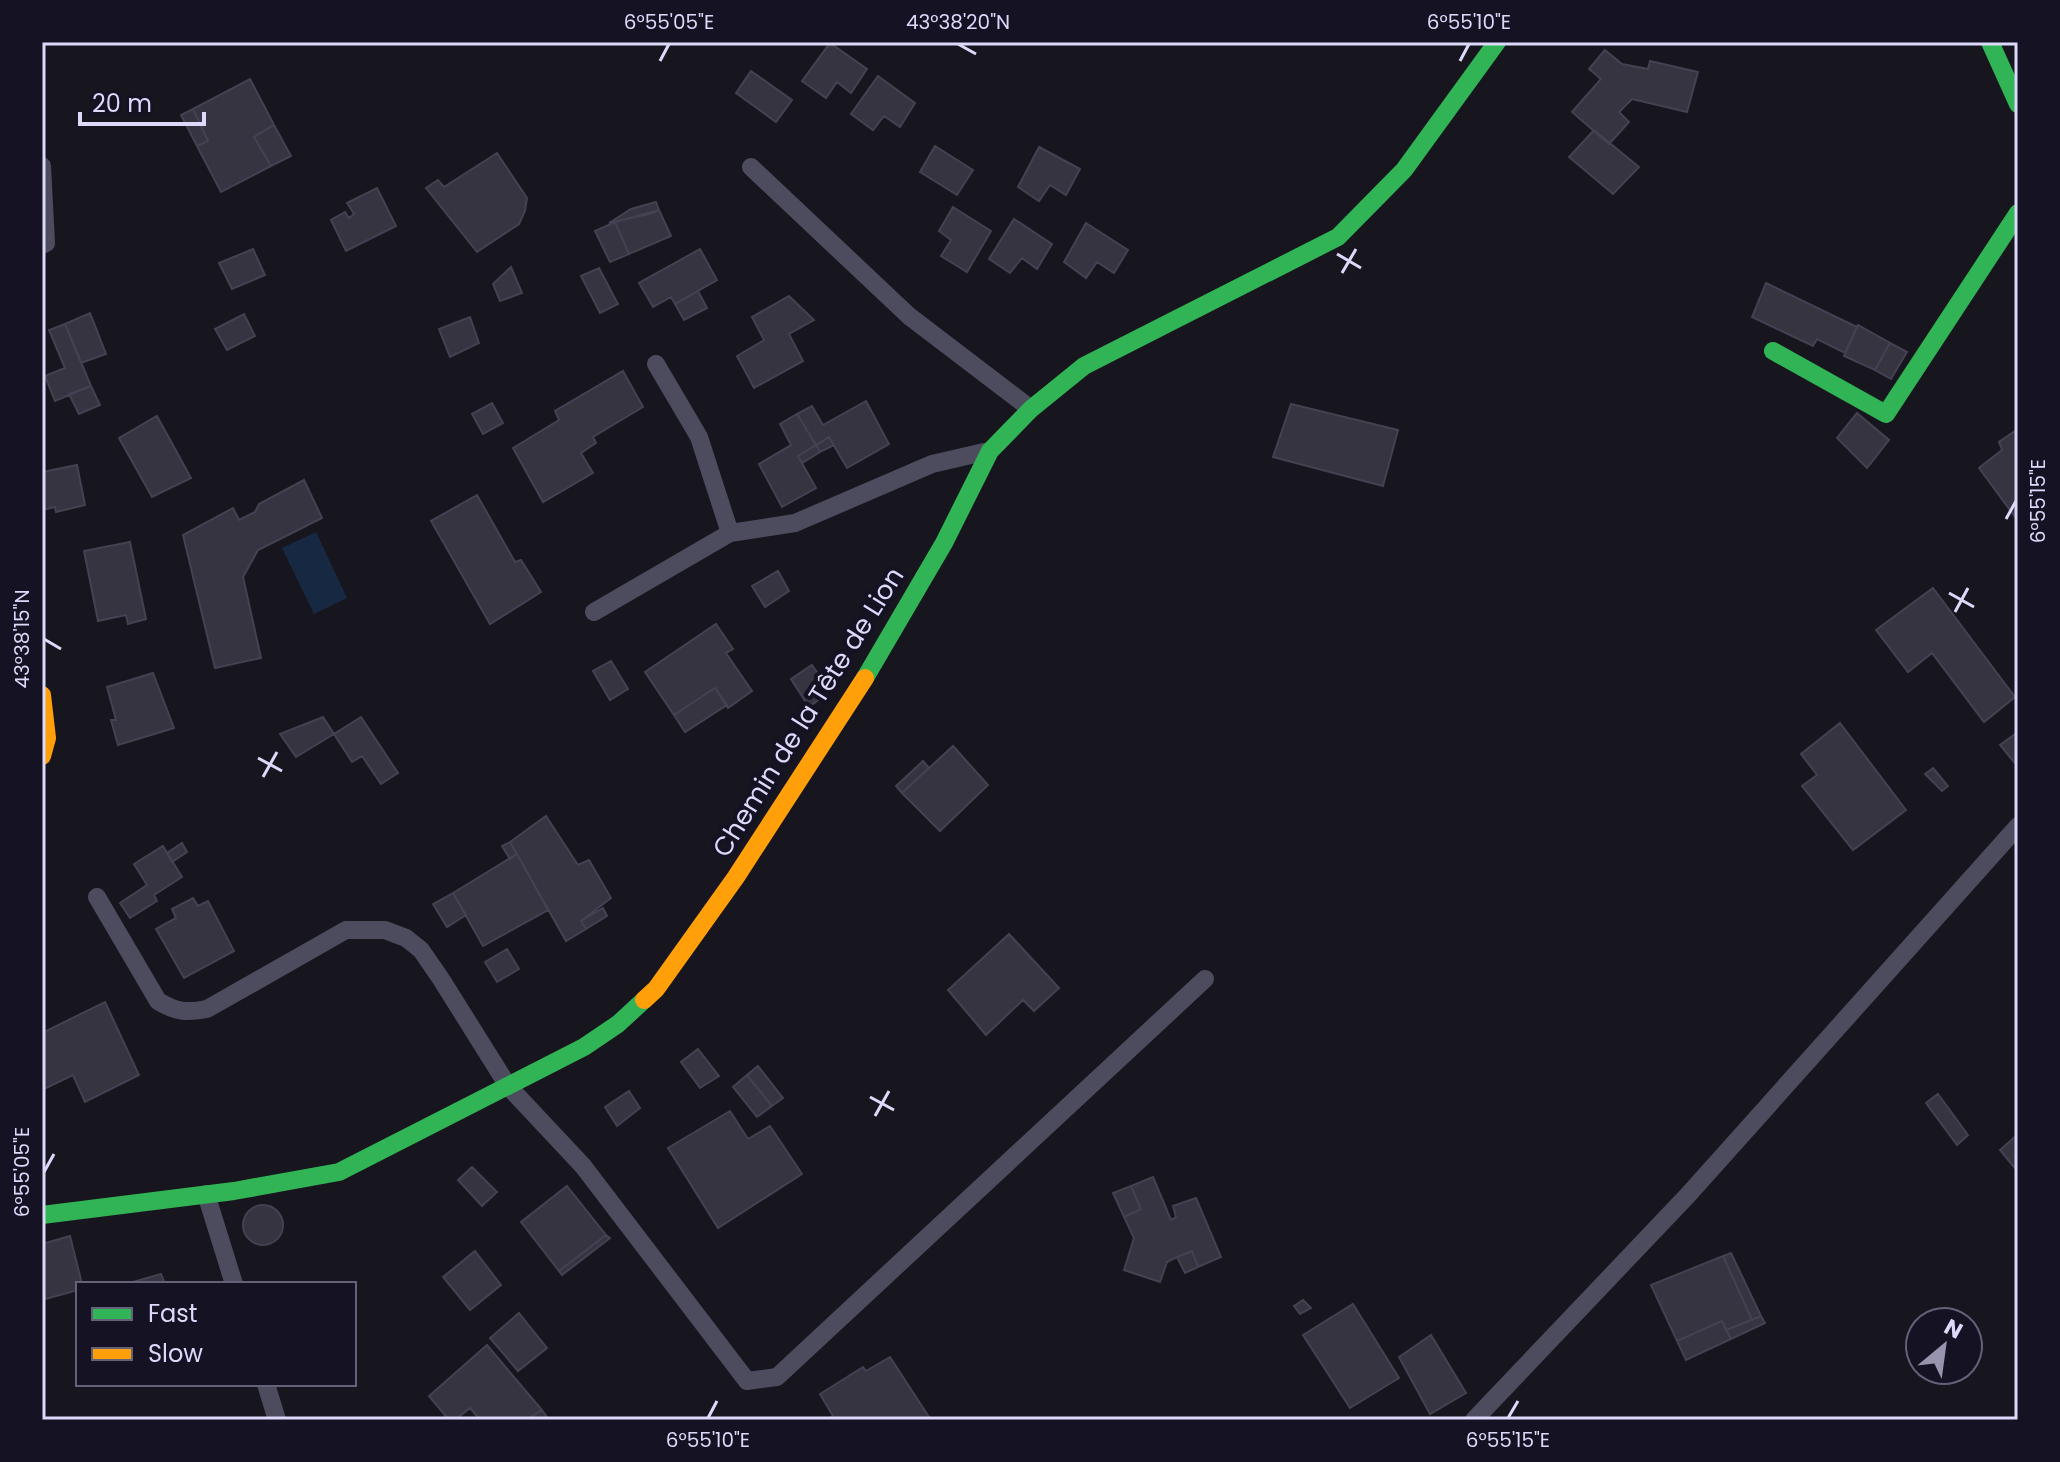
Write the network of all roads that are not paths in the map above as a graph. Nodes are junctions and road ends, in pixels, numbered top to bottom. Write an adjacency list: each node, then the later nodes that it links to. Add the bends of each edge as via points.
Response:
1 (1497, 42): 10 (street, Chemin de la Tête de Lion, via 1410,164 1367,214 1338,237 1084,366)
2 (1990, 42): 3 (street)
3 (2018, 104)
4 (42, 166): 7 (lane)
5 (751, 167): 10 (lane, via 909,316)
6 (2018, 213): 8 (street, via 1886,414)
7 (42, 245)
8 (1773, 351)
9 (656, 364): 12 (lane, via 699,437)
10 (1031, 409): 11 (street, Chemin de la Tête de Lion)
11 (990, 451): 12 (lane, via 932,464 795,523); 19 (street, Chemin de la Tête de Lion, via 944,543 861,684 656,989 584,1047)
12 (730, 533): 13 (lane)
13 (594, 612)
14 (42, 695): 15 (street, via 47,738)
15 (42, 756)
16 (2018, 826): 25 (lane, via 1688,1195)
17 (97, 897): 19 (lane, via 158,1001 188,1013 207,1009 346,930 385,930 406,938 441,979)
18 (1205, 979): 19 (lane, via 777,1377 747,1381 583,1166)
19 (508, 1086): 20 (street, Chemin de la Tête de Lion, via 339,1172)
20 (206, 1194): 21 (street, Chemin de la Tête de Lion); 22 (lane)
21 (42, 1215)
22 (233, 1282)
23 (267, 1386): 24 (lane)
24 (277, 1420)
25 (1474, 1420)

